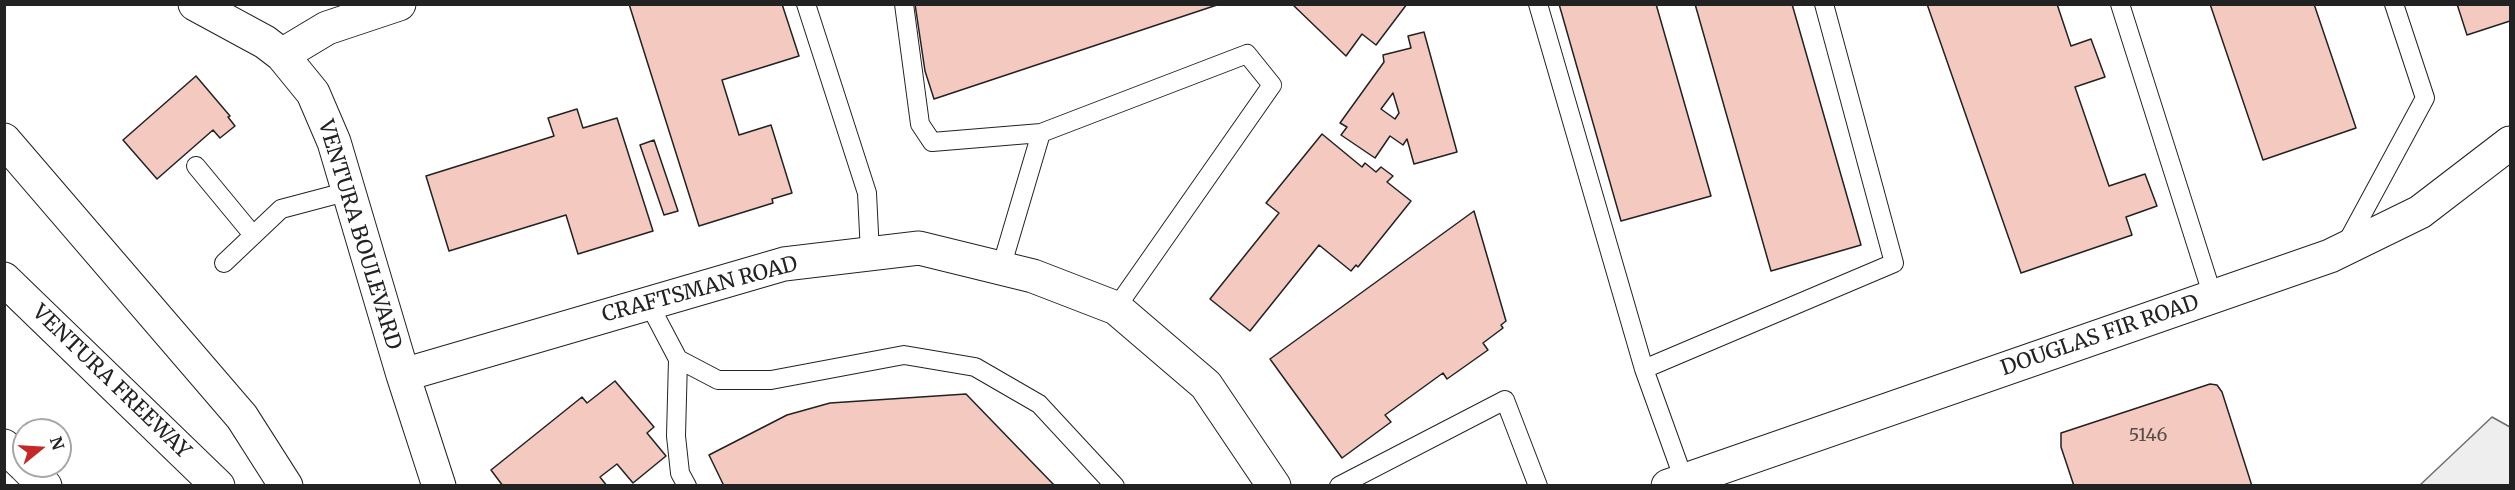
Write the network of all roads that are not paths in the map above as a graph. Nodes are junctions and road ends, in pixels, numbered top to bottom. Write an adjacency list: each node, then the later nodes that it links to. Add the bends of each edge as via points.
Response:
1 (195, 4): 9 (main road, VENTURA BOULEVARD)
2 (399, 4): 9 (main road, via 327,28)
3 (806, 4): 17 (lane, via 867,193)
4 (904, 4): 10 (lane, via 920,124 932,142)
5 (1539, 4): 25 (lane)
6 (1824, 4): 25 (lane, via 1894,263)
7 (2120, 4): 21 (lane)
8 (2394, 4): 16 (lane, via 2425,98)
9 (282, 55): 14 (main road, VENTURA BOULEVARD, via 313,93)
10 (1041, 133): 19 (lane); 23 (lane, via 1247,54 1272,86)
11 (4, 140): 29 (main road, via 242,417)
12 (2511, 143): 16 (main road, DOUGLAS FIR ROAD, via 2420,212)
13 (196, 166): 15 (lane)
14 (349, 191): 15 (lane, via 281,209); 26 (main road, VENTURA BOULEVARD)
15 (253, 235): 18 (lane)
16 (2343, 250): 21 (main road, DOUGLAS FIR ROAD)
17 (870, 254): 19 (main road, CRAFTSMAN ROAD, via 919,248); 22 (main road, CRAFTSMAN ROAD, via 784,264)
18 (224, 263)
19 (1001, 268): 23 (main road, CRAFTSMAN ROAD)
20 (4, 279): 28 (main road, VENTURA FREEWAY)
21 (2213, 297): 27 (main road, DOUGLAS FIR ROAD)
22 (649, 304): 24 (lane); 26 (main road, CRAFTSMAN ROAD)
23 (1116, 308): 33 (main road, CRAFTSMAN ROAD, via 1206,385)
24 (678, 358): 31 (lane, via 676,436 680,473); 32 (lane, via 718,380 771,380 904,355 975,367 1038,404)
25 (1644, 369): 27 (lane)
26 (403, 375): 30 (main road, VENTURA BOULEVARD)
27 (1676, 483)
28 (218, 486)
29 (286, 486)
30 (439, 486)
31 (687, 486)
32 (1115, 486)
33 (1274, 486)
34 (1339, 486): 35 (lane, via 1505,400)
35 (1538, 486)

